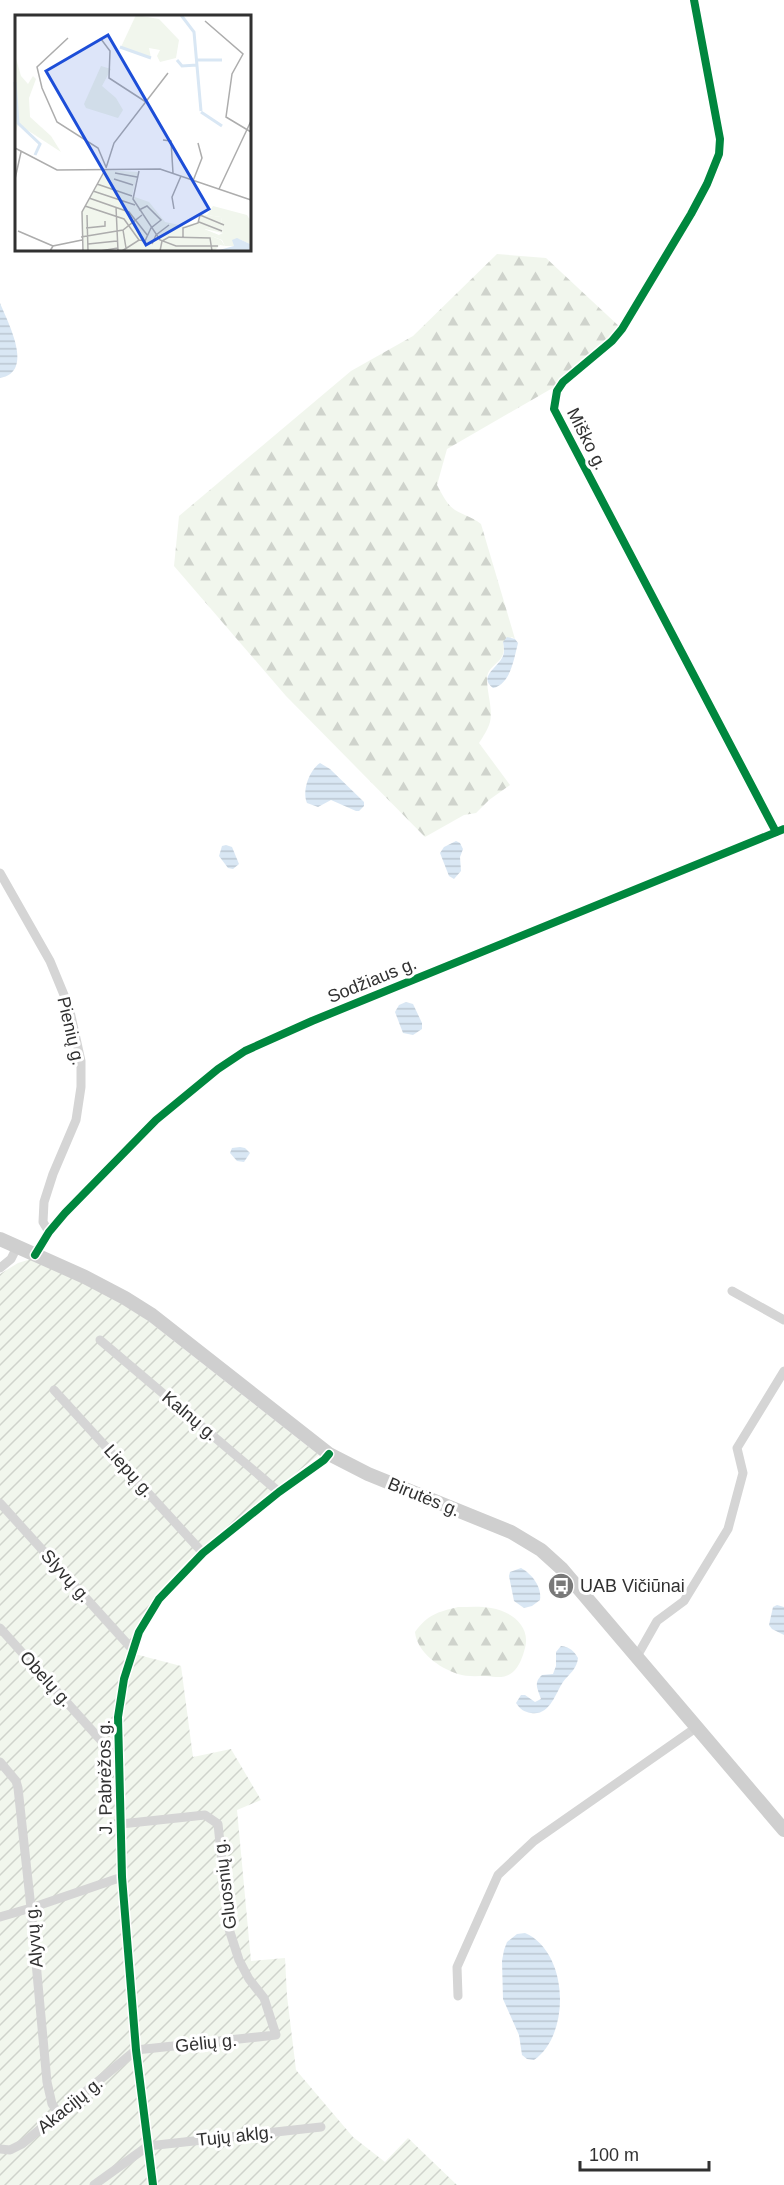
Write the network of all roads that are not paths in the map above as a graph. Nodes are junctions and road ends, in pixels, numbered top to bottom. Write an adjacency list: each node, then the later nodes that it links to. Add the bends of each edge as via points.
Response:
1 (694, 0): 2 (street, Miško g., via 720,139 716,165 622,328 563,382 554,409)
2 (780, 830): 4 (street, Sodžiaus g., via 245,1051 156,1120)
3 (0, 873): 4 (street, Pienių g., via 50,961 69,1007 81,1061 76,1120 44,1202 43,1222)
4 (49, 1232): 7 (street, Sodžiaus g.)
5 (0, 1239): 6 (main road, Birutės g.)
6 (17, 1247): 7 (main road, Birutės g.); 8 (street)
7 (35, 1255): 14 (main road, Birutės g., via 105,1287 152,1316)
8 (0, 1268)
9 (732, 1291): 10 (street)
10 (784, 1320)
11 (100, 1340): 15 (street, Kalnų g.)
12 (784, 1371): 20 (street, via 737,1448 743,1473 728,1529 684,1601 657,1621)
13 (54, 1390): 17 (street, Liepų g.)
14 (329, 1454): 15 (street, J. Pabrėžos g.); 20 (main road, Birutės g., via 528,1541 562,1569)
15 (279, 1492): 17 (street, J. Pabrėžos g.)
16 (0, 1503): 19 (street, Slyvų g.)
17 (203, 1553): 19 (street, J. Pabrėžos g., via 159,1599)
18 (0, 1628): 22 (street, Obelų g., via 106,1746)
19 (132, 1649): 22 (street, J. Pabrėžos g., via 118,1717)
20 (636, 1658): 21 (main road, Birutės g.)
21 (697, 1727): 25 (main road, Birutės g.); 29 (street, via 534,1841 498,1875 457,1967)
22 (119, 1752): 24 (street, J. Pabrėžos g.)
23 (0, 1762): 27 (street, Alyvų g., via 18,1788)
24 (121, 1824): 26 (street, J. Pabrėžos g.); 30 (street, Gluosnių g., via 205,1815 218,1824 229,1929 239,1960 264,1998)
25 (784, 1830)
26 (122, 1877): 27 (street); 31 (street, J. Pabrėžos g.)
27 (32, 1908): 28 (street); 32 (street, Alyvų g., via 47,2082 52,2104)
28 (0, 1917)
29 (458, 1996)
30 (276, 2035): 31 (street, Gėlių g.)
31 (136, 2050): 32 (street, Akacijų g.); 34 (street, J. Pabrėžos g.)
32 (59, 2114): 35 (street, Akacijų g., via 22,2144 10,2151)
33 (321, 2127): 34 (street, Tujų aklg.)
34 (148, 2146): 36 (street); 37 (street, J. Pabrėžos g.)
35 (0, 2149)
36 (94, 2185)
37 (153, 2185)

